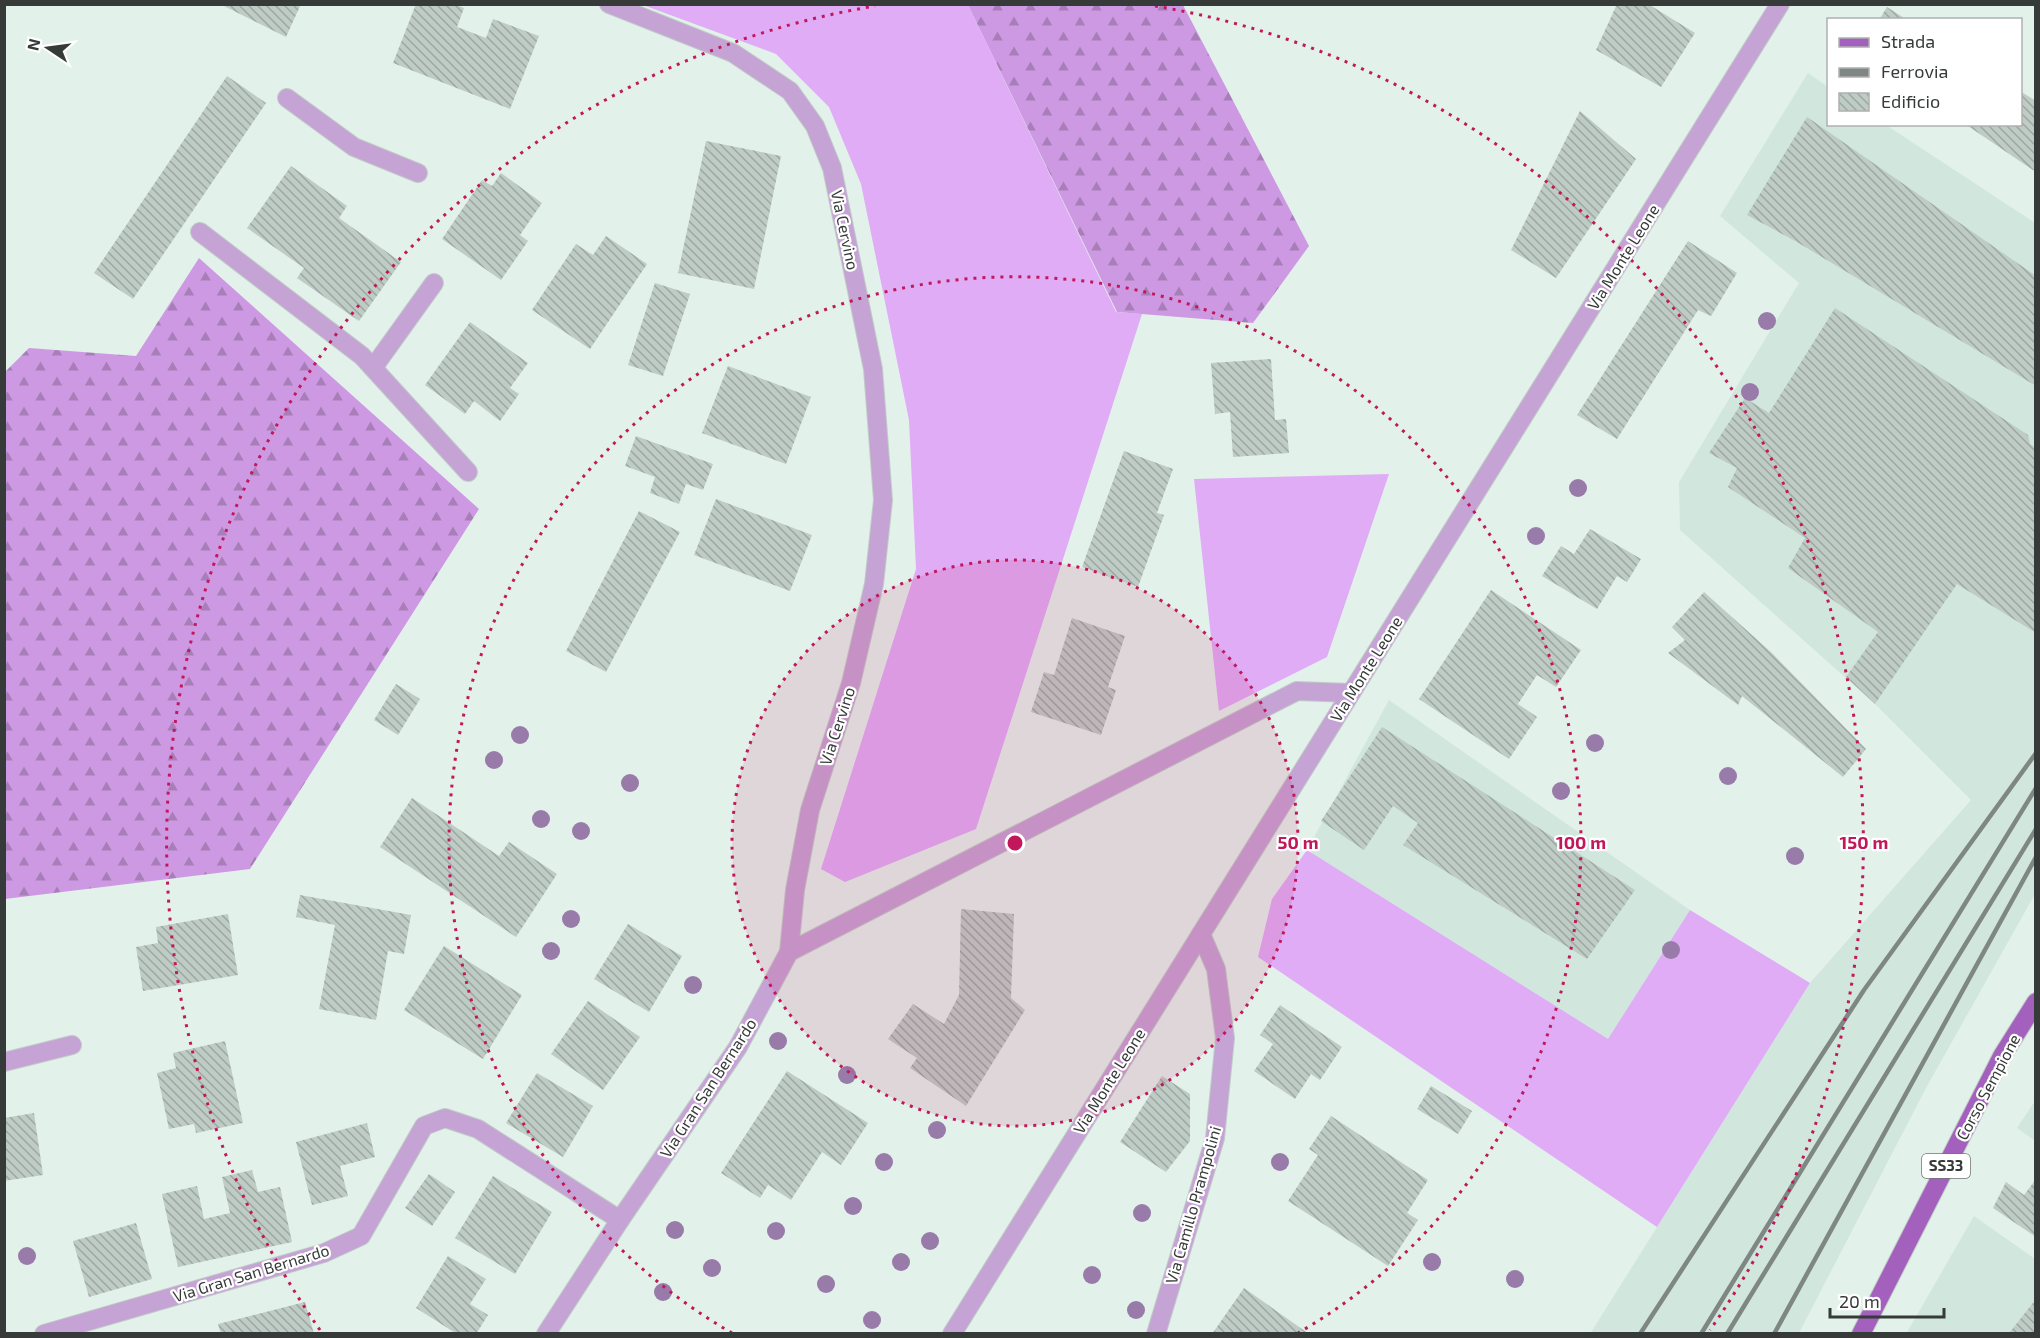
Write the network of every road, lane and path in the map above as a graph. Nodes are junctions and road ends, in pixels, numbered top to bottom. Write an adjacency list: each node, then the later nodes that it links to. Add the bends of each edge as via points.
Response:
1 (609, 4): 11 (street, Via Cervino, via 733,53 790,91 815,126 832,168 873,369 883,500 873,584 851,683 810,810 795,890)
2 (1780, 4): 9 (street, Via Monte Leone)
3 (287, 98): 4 (street, via 354,147)
4 (418, 173)
5 (200, 232): 7 (street)
6 (434, 284): 7 (street)
7 (373, 368): 8 (street)
8 (468, 472)
9 (1351, 693): 10 (street, Via Monte Leone); 11 (street, via 1297,692)
10 (1201, 934): 18 (street, Via Monte Leone); 19 (street, Via Camillo Prampolini, via 1216,969 1226,1038 1215,1138)
11 (789, 952): 15 (street, Via Gran San Bernardo, via 738,1047)
12 (2036, 1002): 20 (main road, Corso Sempione / SS33, via 2002,1056)
13 (72, 1045): 14 (street)
14 (4, 1062)
15 (620, 1220): 16 (street, Via Gran San Bernardo, via 478,1129 445,1118 424,1126 361,1236 324,1253); 17 (street, Via Gran San Bernardo)
16 (44, 1334)
17 (546, 1334)
18 (952, 1334)
19 (1156, 1334)
20 (1861, 1334)

